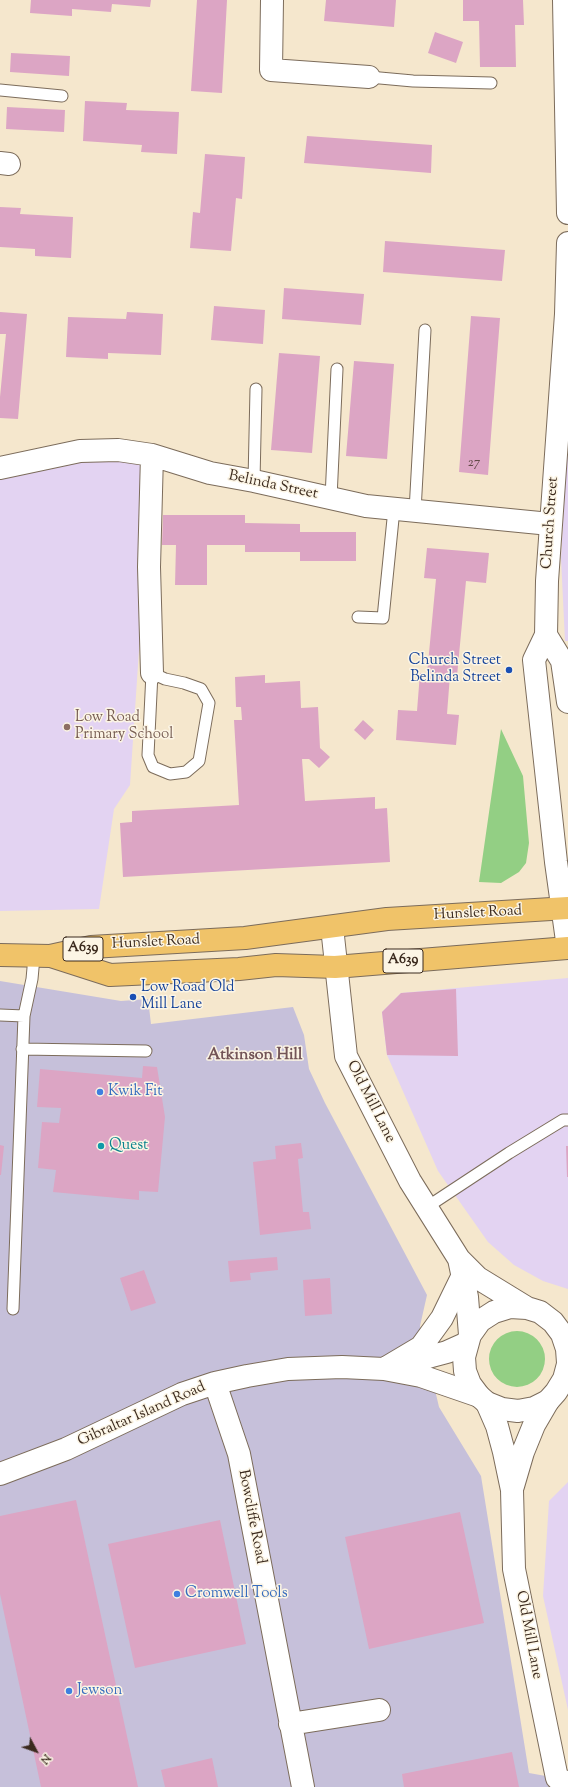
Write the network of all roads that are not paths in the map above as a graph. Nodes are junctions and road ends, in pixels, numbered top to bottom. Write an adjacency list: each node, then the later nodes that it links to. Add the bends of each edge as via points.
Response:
1 (272, 0): 3 (street, via 271,70)
2 (564, 0): 7 (street)
3 (369, 77): 4 (lane)
4 (491, 83)
5 (0, 90): 6 (lane)
6 (62, 96)
7 (567, 102): 8 (street)
8 (568, 213)
9 (568, 243): 18 (street, Church Street, via 566,314)
10 (425, 330): 17 (lane)
11 (337, 369): 16 (lane)
12 (256, 389): 15 (lane)
13 (152, 456): 14 (street, Belinda Street, via 118,450 80,451); 15 (street, Belinda Street, via 210,473); 21 (street, via 149,567)
14 (0, 468)
15 (254, 481): 16 (street, Belinda Street)
16 (331, 498): 17 (street, Belinda Street, via 366,506)
17 (404, 510): 18 (street, Belinda Street); 19 (lane, via 383,618)
18 (550, 524): 20 (street, Church Street)
19 (358, 617)
20 (552, 646): 22 (street, Church Street, via 562,661); 23 (street, Church Street, via 534,660 556,862)
21 (152, 673): 21 (lane, via 201,689 209,703 199,761 186,772 170,774 153,767 148,755)
22 (568, 702)
23 (566, 908): 24 (main road, Hunslet Road / A639, via 387,919); 25 (street, Church Street)
24 (332, 927): 27 (main road, Hunslet Road / A639, via 245,938 91,947); 28 (street, Old Mill Lane)
25 (568, 948): 28 (main road, Hunslet Road / A639)
26 (0, 955): 27 (main road, A639)
27 (42, 956): 28 (main road, Hunslet Road / A639, via 110,975 239,969 276,964); 30 (lane, via 32,979)
28 (335, 967): 34 (street, Old Mill Lane, via 346,1056)
29 (0, 1015): 30 (lane)
30 (24, 1016): 31 (lane)
31 (22, 1049): 32 (lane); 36 (lane)
32 (146, 1051)
33 (568, 1120): 34 (lane, via 563,1120 509,1153)
34 (426, 1207): 35 (street, Old Mill Lane)
35 (461, 1268): 37 (street, Old Mill Lane); 39 (street, Old Mill Lane, via 467,1297); 41 (street, via 442,1318 421,1347)
36 (13, 1309)
37 (534, 1310): 38 (street); 39 (street, via 510,1307 494,1312 480,1321); 40 (street, via 553,1322 562,1334)
38 (568, 1319)
39 (468, 1339): 41 (street, Gibraltar Island Road, via 447,1352); 44 (street, via 464,1357 465,1371 470,1384)
40 (568, 1364): 43 (street)
41 (384, 1369): 42 (street, Gibraltar Island Road, via 288,1369); 44 (street, Gibraltar Island Road, via 422,1376)
42 (215, 1383): 45 (street, Gibraltar Island Road, via 182,1394 66,1449); 48 (street, Bowcliffe Road, via 239,1454)
43 (557, 1394): 44 (street, via 534,1408 518,1411 502,1409); 46 (street, Old Mill Lane, via 534,1425)
44 (483, 1399): 46 (street, Old Mill Lane, via 497,1426)
45 (0, 1474)
46 (512, 1490): 49 (street, Old Mill Lane, via 514,1569)
47 (379, 1710): 48 (street)
48 (290, 1724): 50 (street, Bowcliffe Road)
49 (561, 1783)
50 (303, 1787)

